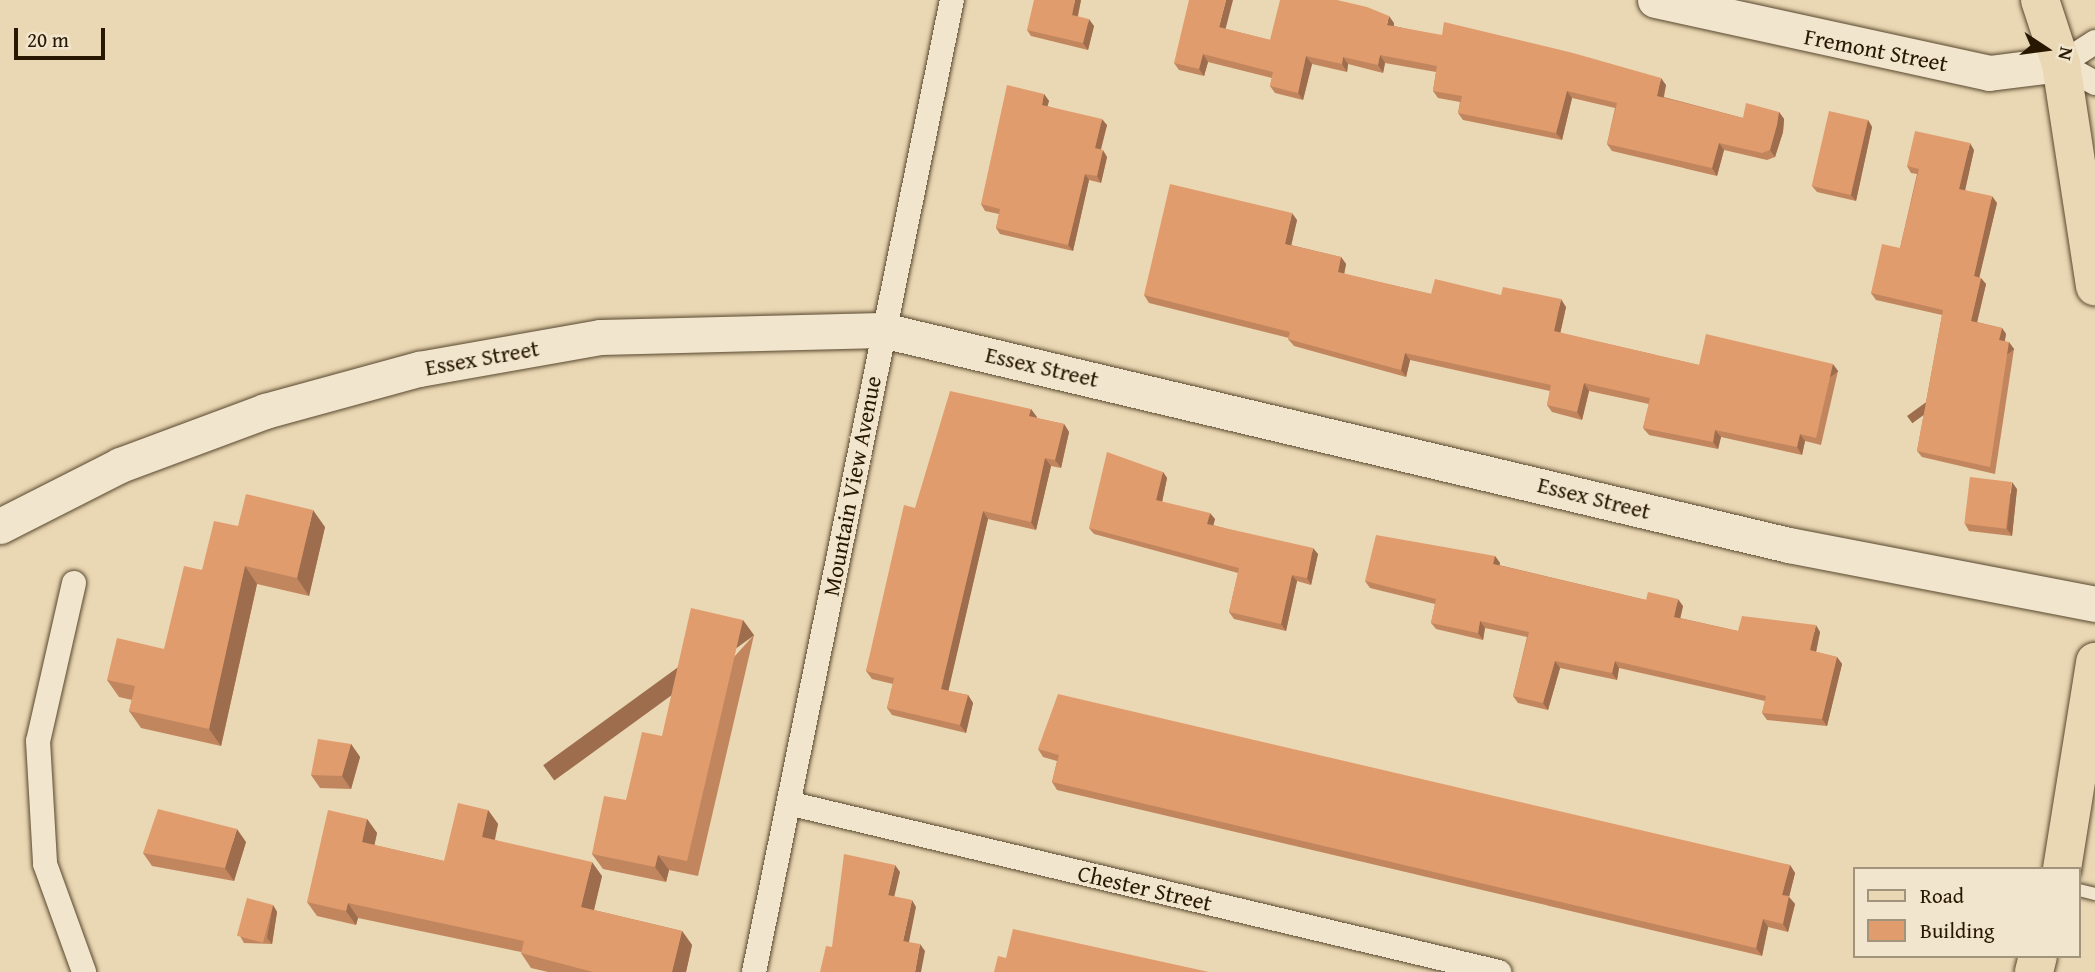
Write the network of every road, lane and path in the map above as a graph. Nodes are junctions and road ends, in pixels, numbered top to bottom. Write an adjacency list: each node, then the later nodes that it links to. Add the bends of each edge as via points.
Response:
1 (952, 0): 8 (street, Mountain View Avenue)
2 (1655, 0): 5 (street, Fremont Street, via 1989,73)
3 (2040, 0): 5 (main road)
4 (2095, 42): 5 (street)
5 (2061, 64): 6 (street); 7 (main road)
6 (2095, 83)
7 (2095, 286)
8 (882, 330): 9 (street, Essex Street, via 600,337 419,369 265,411 144,456); 11 (street, Essex Street, via 1789,545); 13 (street, Mountain View Avenue)
9 (0, 526)
10 (74, 583): 15 (street, via 38,741 46,864)
11 (2095, 604)
12 (2095, 662): 14 (main road)
13 (792, 804): 16 (street, Mountain View Avenue); 17 (street, Chester Street)
14 (2062, 867)
15 (84, 972)
16 (754, 972)
17 (1499, 972)

